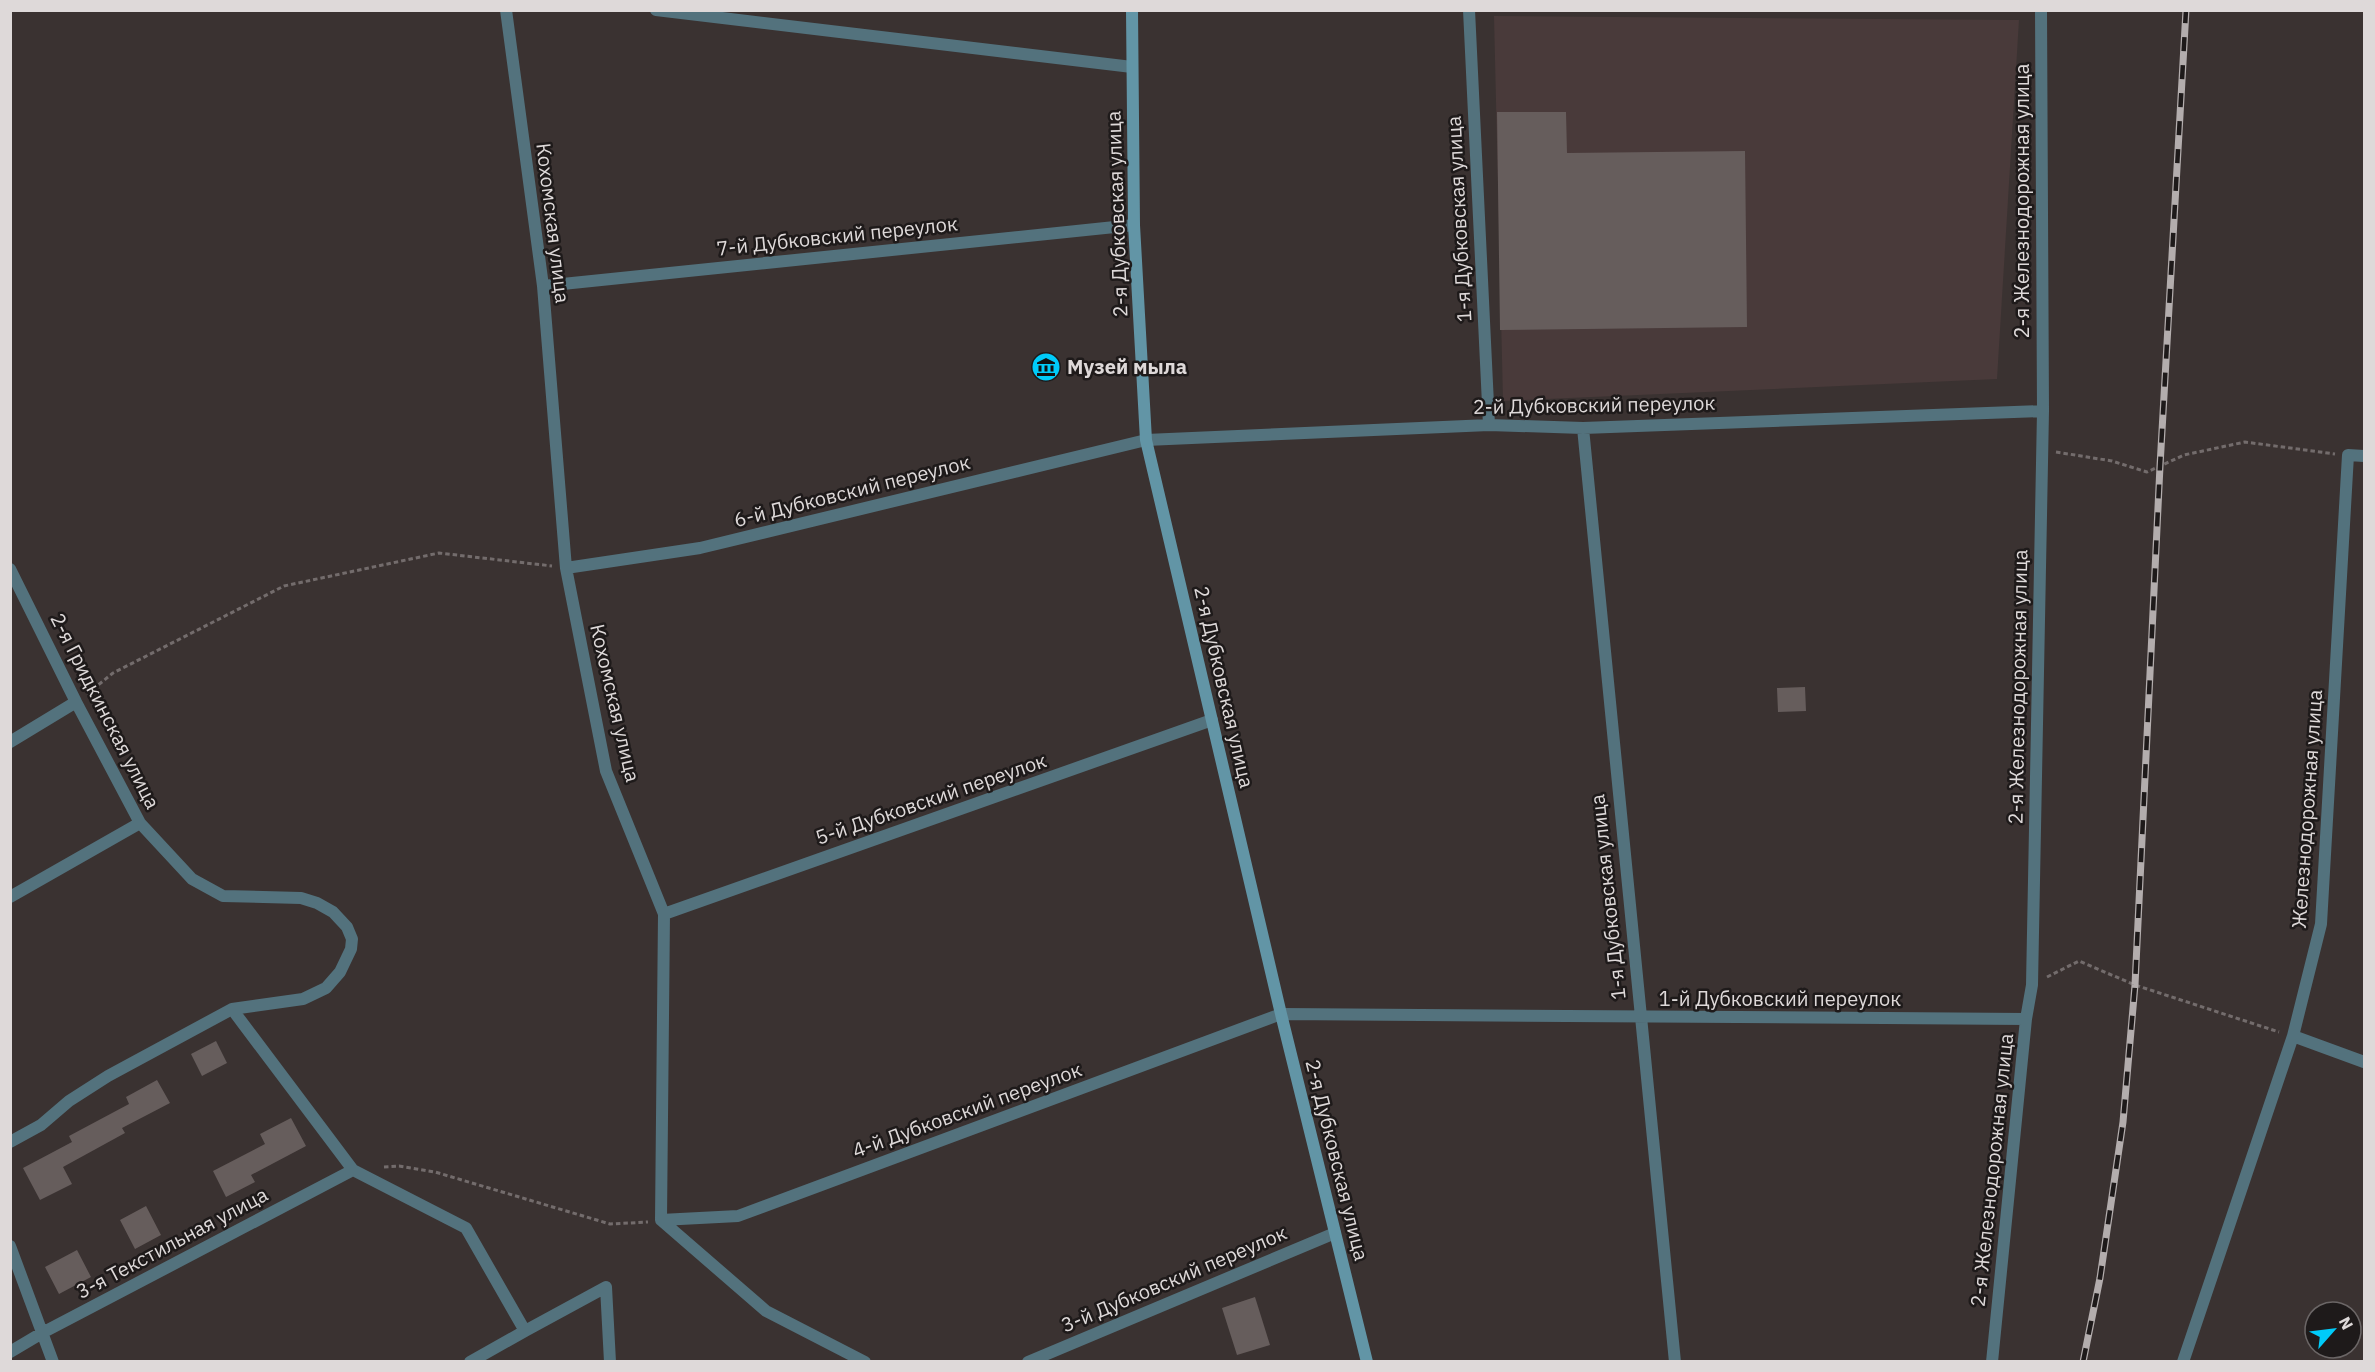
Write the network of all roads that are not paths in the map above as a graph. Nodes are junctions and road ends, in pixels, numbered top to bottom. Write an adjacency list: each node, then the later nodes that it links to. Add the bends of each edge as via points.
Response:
1 (506, 10): 8 (street, Кохомская улица)
2 (656, 10): 6 (street)
3 (1132, 10): 6 (main road, 2-я Дубковская улица)
4 (1469, 10): 10 (street, 1-я Дубковская улица)
5 (2041, 10): 9 (street, 2-я Железнодорожная улица)
6 (1132, 67): 7 (main road, 2-я Дубковская улица)
7 (1134, 225): 8 (street, 7-й Дубковский переулок); 12 (main road, 2-я Дубковская улица)
8 (543, 286): 14 (street, Кохомская улица)
9 (2043, 411): 11 (street, 2-й Дубковский переулок); 25 (street, 2-я Железнодорожная улица, via 2032,985)
10 (1489, 425): 11 (street, 2-й Дубковский переулок); 12 (street, 2-й Дубковский переулок)
11 (1583, 428): 24 (street, 1-я Дубковская улица)
12 (1146, 440): 14 (street, 6-й Дубковский переулок, via 700,548); 17 (main road, 2-я Дубковская улица)
13 (2364, 456): 26 (street, Железнодорожная улица, via 2348,455 2321,924)
14 (566, 568): 21 (street, Кохомская улица, via 606,771)
15 (10, 569): 16 (street, 2-я Гридкинская улица)
16 (76, 702): 18 (street); 19 (street, 2-я Гридкинская улица)
17 (1212, 720): 21 (street, 5-й Дубковский переулок); 23 (main road, 2-я Дубковская улица)
18 (10, 741)
19 (140, 823): 20 (street); 22 (street, 2-я Гридкинская улица, via 192,879 208,889 223,896 301,898 333,912 347,927 351,949 340,972 326,988 303,999)
20 (10, 897)
21 (664, 914): 30 (street, Кохомская улица)
22 (232, 1009): 28 (street, via 108,1076 41,1125); 29 (street)
23 (1281, 1014): 24 (street, 1-й Дубковский переулок); 30 (street, 4-й Дубковский переулок, via 738,1216); 31 (main road, 2-я Дубковская улица)
24 (1640, 1018): 25 (street, 1-й Дубковский переулок); 42 (street, 1-я Дубковская улица)
25 (2026, 1019): 43 (street, 2-я Железнодорожная улица)
26 (2293, 1036): 27 (street); 44 (street, Железнодорожная улица)
27 (2364, 1062)
28 (10, 1142)
29 (353, 1170): 33 (street, via 466,1228); 34 (street, 3-я Текстильная улица)
30 (661, 1220): 39 (street, via 766,1311)
31 (1335, 1233): 40 (street, 3-й Дубковский переулок); 41 (main road, 2-я Дубковская улица)
32 (10, 1246): 34 (street)
33 (525, 1331): 37 (street); 38 (street, via 606,1287)
34 (42, 1332): 35 (street, 3-я Текстильная улица); 36 (street)
35 (10, 1352)
36 (53, 1362)
37 (470, 1362)
38 (610, 1362)
39 (865, 1362)
40 (1028, 1362)
41 (1367, 1362)
42 (1675, 1362)
43 (1992, 1362)
44 (2183, 1362)

